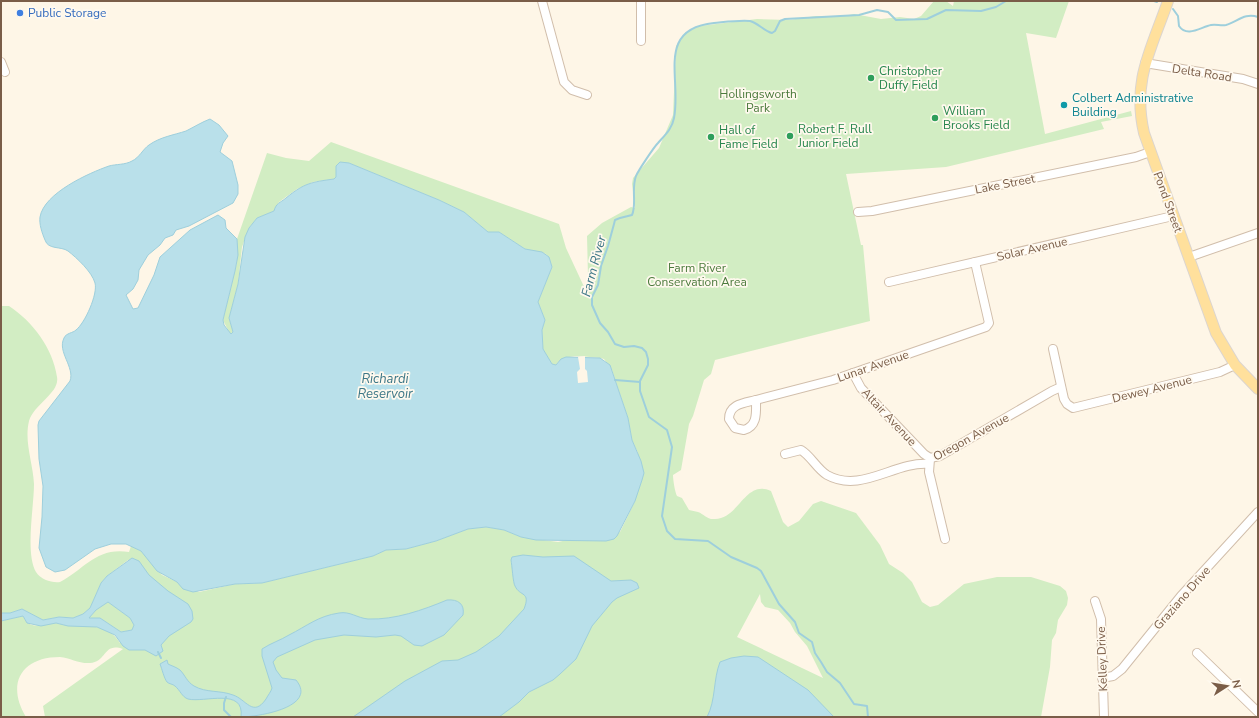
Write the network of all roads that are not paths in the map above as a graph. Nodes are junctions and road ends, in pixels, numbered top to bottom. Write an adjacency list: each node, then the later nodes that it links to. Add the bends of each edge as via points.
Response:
1 (542, 1): 9 (street, via 564,82 572,90)
2 (641, 1): 4 (street)
3 (1168, 1): 6 (main road, Pond Street)
4 (641, 42)
5 (1, 62): 7 (street)
6 (1145, 63): 8 (street, Delta Road, via 1243,79); 10 (main road, Pond Street, via 1141,79 1140,107)
7 (5, 72)
8 (1258, 84)
9 (587, 95)
10 (1150, 152): 11 (street, Lake Street); 12 (main road, Pond Street)
11 (858, 212)
12 (1173, 216): 14 (main road, Pond Street); 15 (street, Solar Avenue)
13 (1258, 233): 14 (street)
14 (1189, 257): 18 (main road, Pond Street, via 1216,333)
15 (975, 262): 16 (street, Solar Avenue); 19 (street, Lunar Avenue, via 988,325)
16 (889, 282)
17 (1053, 349): 20 (street)
18 (1235, 365): 20 (street, Dewey Avenue, via 1220,372 1076,408 1069,406); 21 (main road, Pond Street)
19 (853, 373): 22 (street, Lunar Avenue); 24 (street, Altair Avenue, via 861,388)
20 (1061, 387): 24 (street, Oregon Avenue)
21 (1258, 389)
22 (756, 400)
23 (785, 454): 24 (street, via 801,450 826,474 836,478 861,480)
24 (929, 461): 26 (street, Oregon Avenue, via 929,472)
25 (1258, 512): 29 (street, Graziano Drive, via 1181,596 1122,668 1113,676)
26 (945, 539)
27 (1095, 601): 29 (street, Kelley Drive, via 1101,619)
28 (1197, 653): 30 (street)
29 (1102, 678): 31 (street, Kelley Drive)
30 (1258, 712)
31 (1104, 717)

